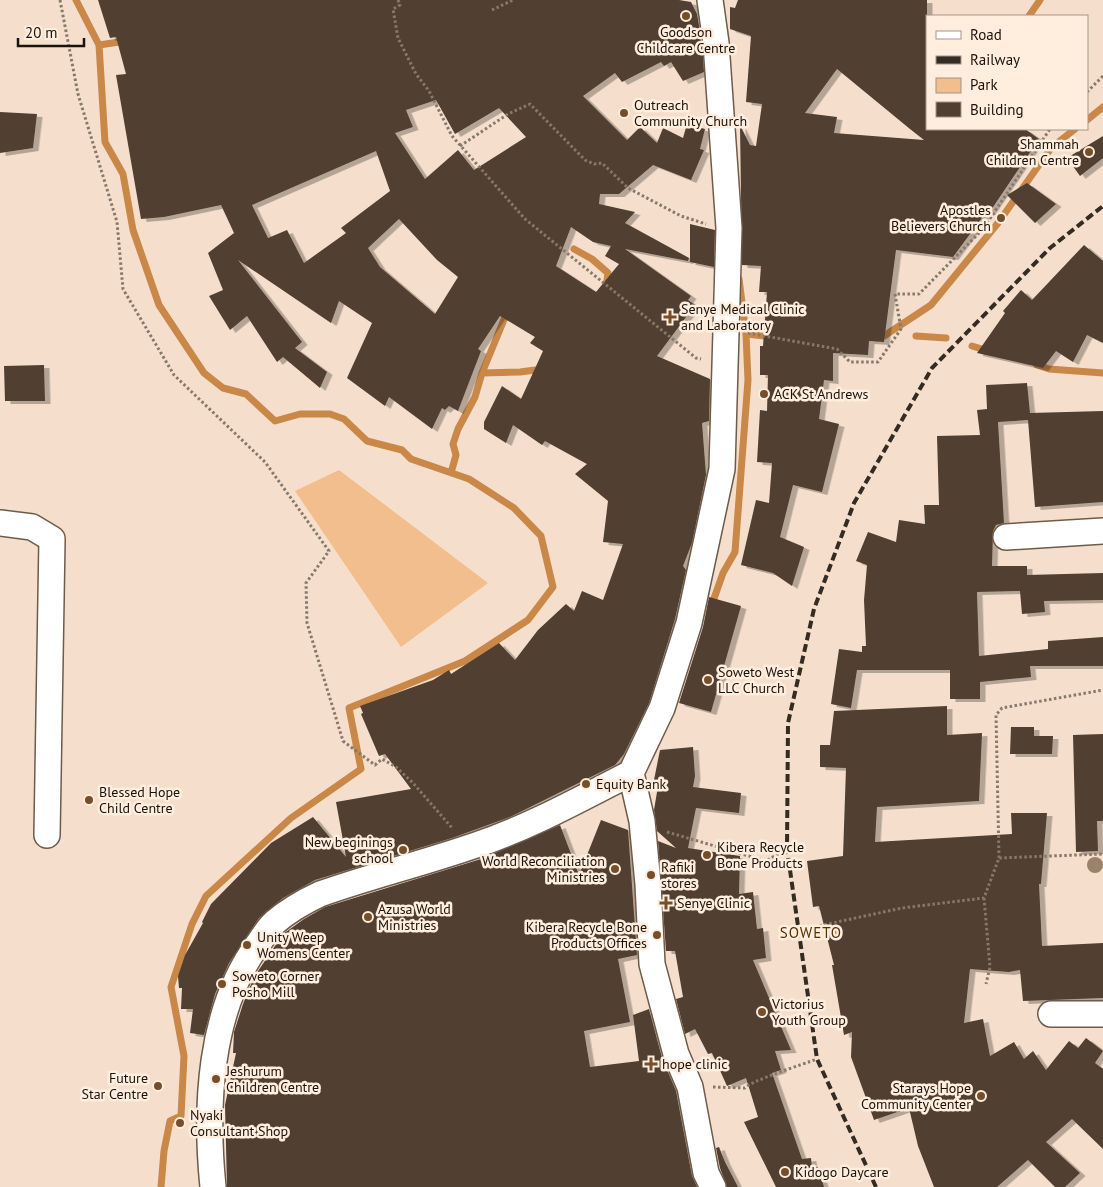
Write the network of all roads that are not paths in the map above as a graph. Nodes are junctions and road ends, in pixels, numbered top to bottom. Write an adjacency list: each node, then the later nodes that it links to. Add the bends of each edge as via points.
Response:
1 (710, 0): 5 (street, via 716,43 728,228 722,469 689,623 662,708)
2 (0, 523): 6 (street, via 32,527 52,538)
3 (1103, 531): 4 (street)
4 (1006, 537)
5 (631, 773): 9 (street, via 551,814 476,845 320,894 296,905 273,924 239,974 220,1028 211,1117); 10 (street, via 642,821 652,964 676,1054 690,1086 706,1173)
6 (47, 835)
7 (1051, 1014): 8 (street)
8 (1103, 1014)
9 (214, 1187)
10 (713, 1187)

